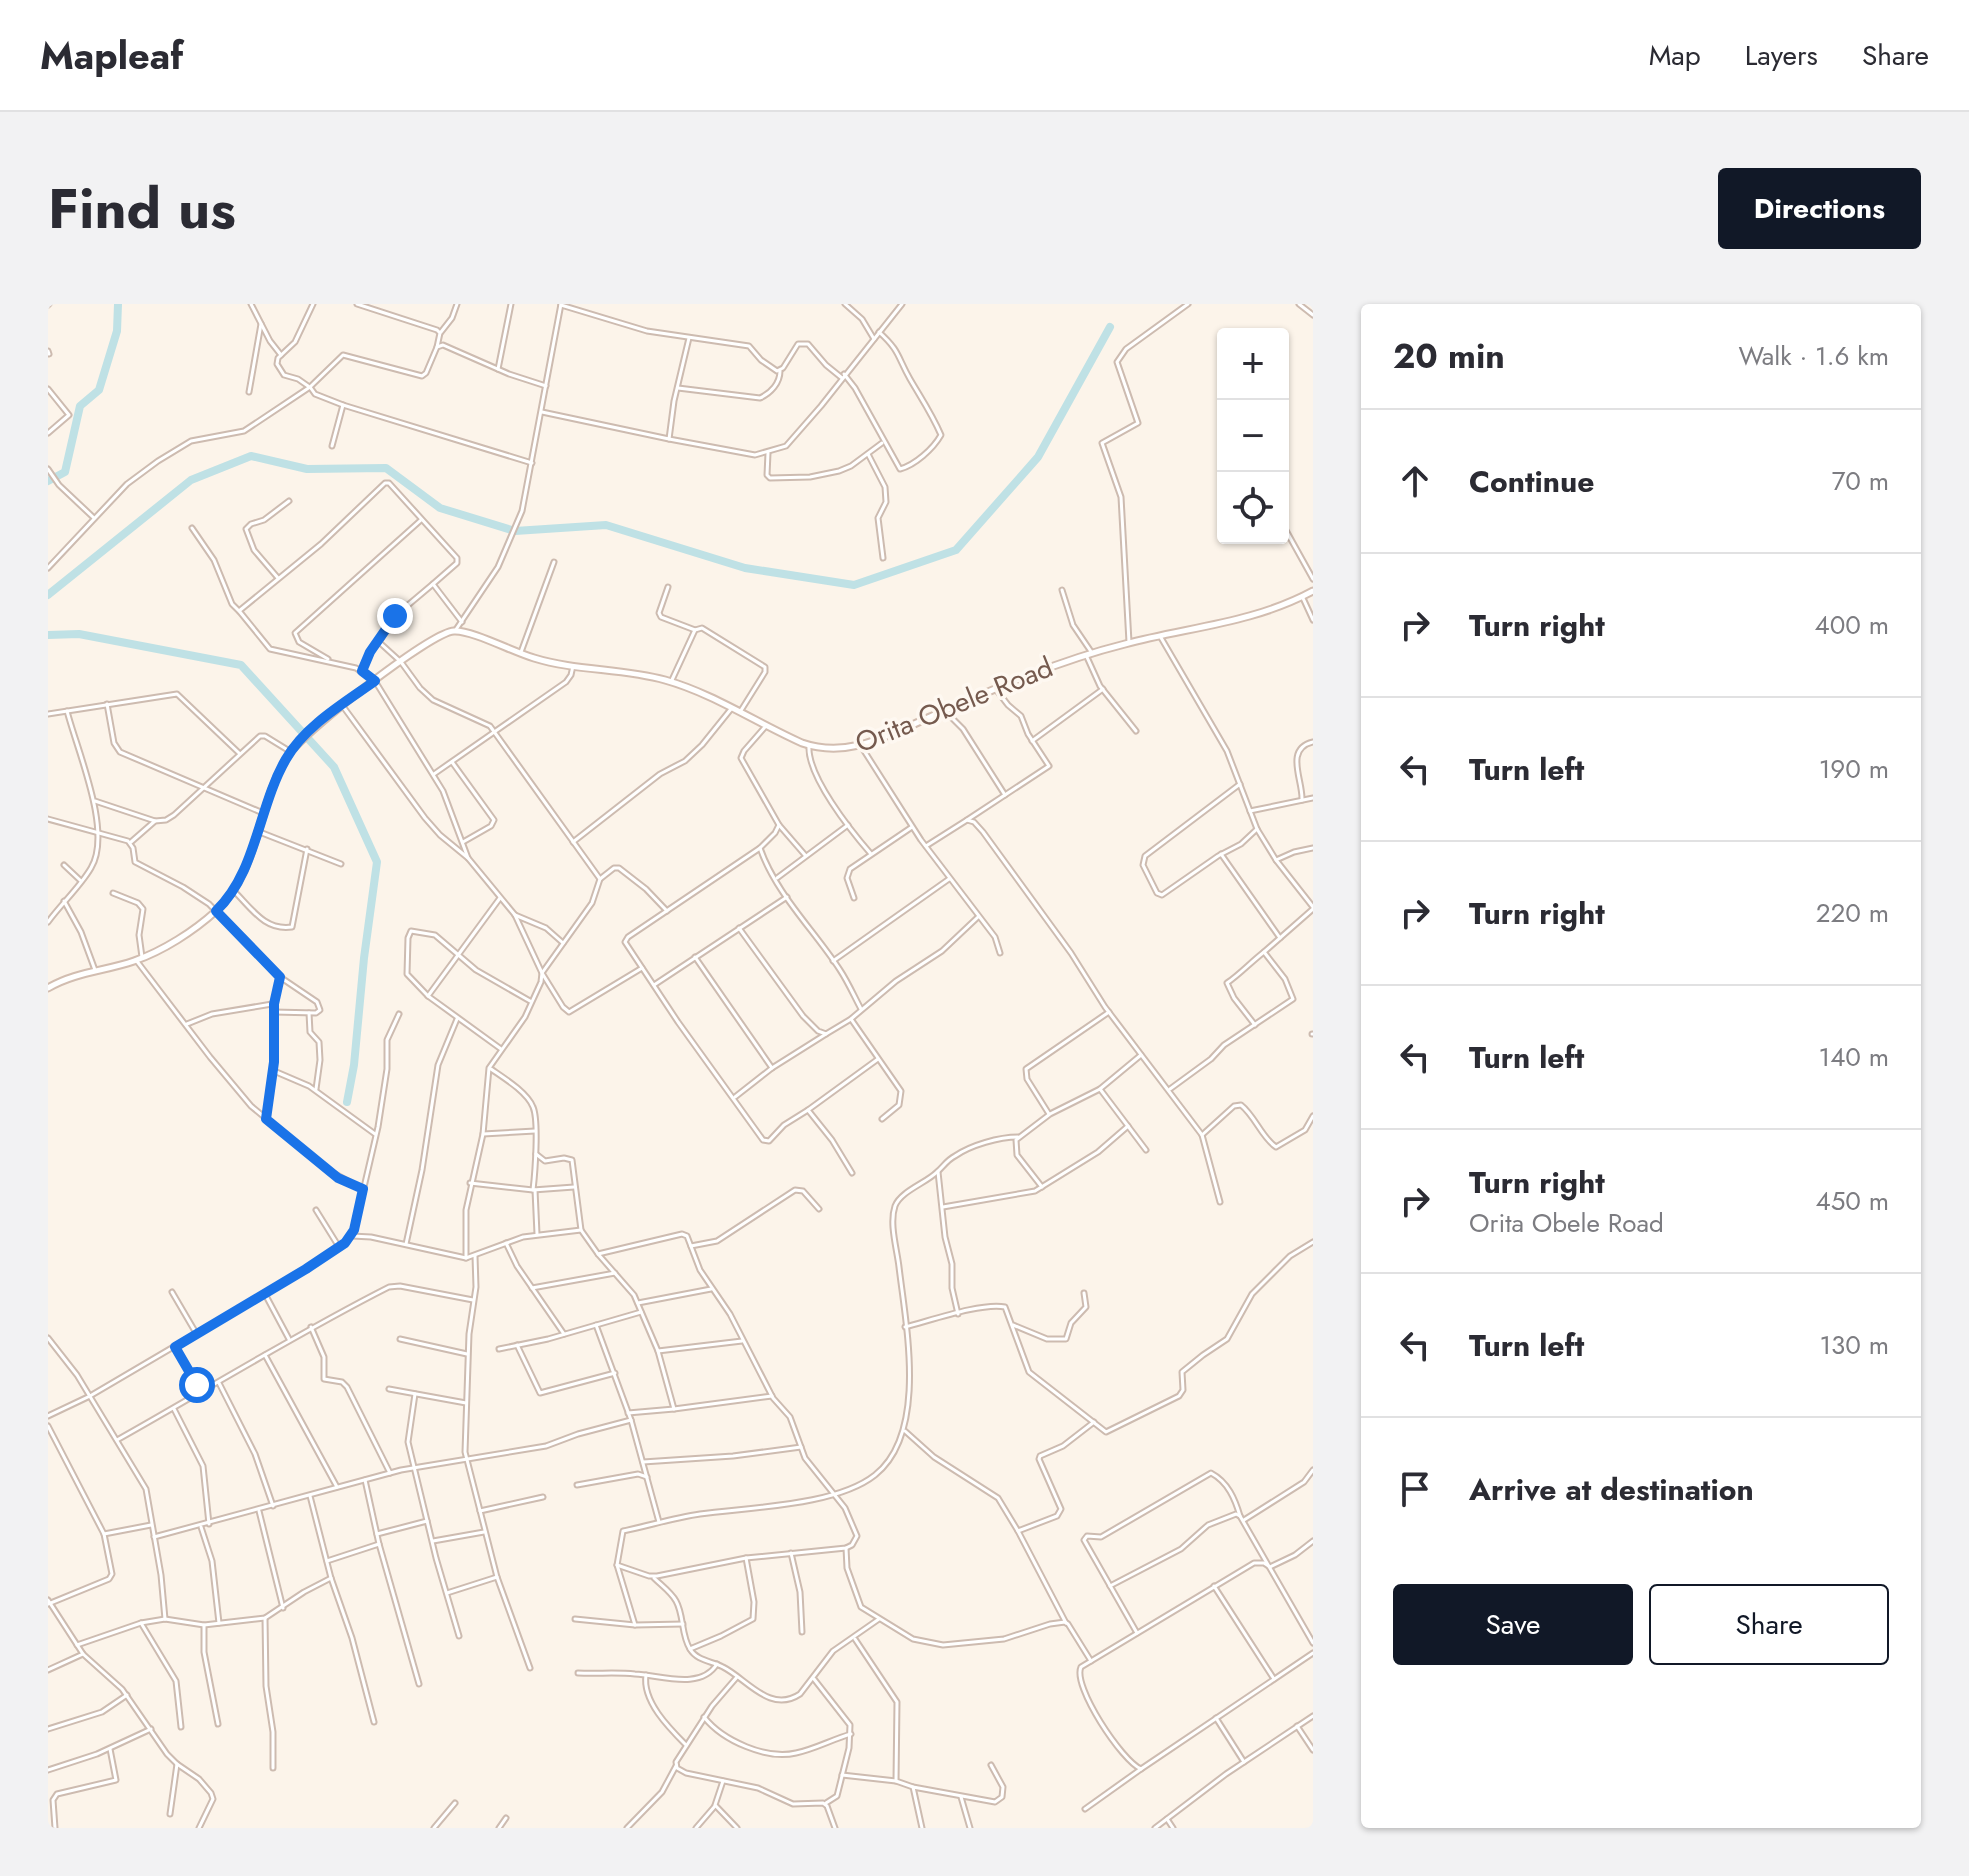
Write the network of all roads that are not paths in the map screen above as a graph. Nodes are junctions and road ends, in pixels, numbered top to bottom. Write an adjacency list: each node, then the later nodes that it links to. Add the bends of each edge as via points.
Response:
1 (251, 304): 14 (street)
2 (313, 304): 20 (street, via 295,342)
3 (357, 304): 12 (street)
4 (377, 304): 12 (street)
5 (457, 304): 16 (street)
6 (511, 304): 21 (street)
7 (845, 304): 18 (street)
8 (902, 304): 15 (street)
9 (1188, 304): 61 (street, via 1129,347 1117,362 1138,423 1102,443 1121,497)
10 (1299, 304): 13 (street)
11 (561, 305): 17 (street, via 629,327); 24 (street)
12 (378, 311): 16 (street)
13 (1313, 315)
14 (261, 324): 20 (street); 28 (street)
15 (879, 332): 18 (street); 33 (street, via 899,353 941,435 902,470)
16 (440, 333): 19 (street)
17 (689, 338): 22 (street, via 749,346); 26 (street)
18 (874, 339): 23 (street)
19 (437, 347): 21 (street); 25 (street, via 422,376 341,355)
20 (281, 355): 25 (street, via 281,372)
21 (498, 369): 24 (street)
22 (780, 371): 23 (street, via 804,343); 26 (street, via 768,394 760,398)
23 (843, 376): 33 (street, via 855,388); 35 (street, via 791,441)
24 (546, 386): 30 (street)
25 (310, 387): 29 (street); 40 (street, via 244,431 191,441 158,461)
26 (678, 388): 32 (street)
27 (48, 389): 31 (street, via 69,415)
28 (249, 392)
29 (343, 405): 34 (street); 37 (street)
30 (542, 412): 32 (street); 37 (street)
31 (48, 433)
32 (669, 439): 35 (street)
33 (883, 442): 36 (street)
34 (332, 446)
35 (768, 453): 36 (street, via 767,475 772,479 839,471)
36 (868, 454): 44 (street, via 885,487 886,502 878,518)
37 (532, 463): 56 (street, via 515,531)
38 (48, 469): 40 (street)
39 (289, 501): 48 (street, via 246,529 254,550)
40 (94, 518): 46 (street)
41 (422, 520): 48 (street, via 385,483); 49 (street, via 458,561); 64 (street, via 295,633 299,642)
42 (192, 528): 54 (street)
43 (1289, 536): 47 (street)
44 (883, 558)
45 (554, 562): 62 (street)
46 (48, 568)
47 (1313, 579)
48 (279, 580): 54 (street)
49 (433, 584): 56 (street); 60 (street, via 395,616)
50 (668, 587): 57 (street, via 661,617)
51 (1062, 590): 63 (street)
52 (1313, 591): 53 (main road, Orita Obele Road)
53 (1302, 596): 55 (street); 59 (main road, Orita Obele Road, via 1255,615)
54 (239, 611): 64 (street, via 270,649)
55 (1313, 620)
56 (462, 622): 58 (street)
57 (695, 630): 69 (street); 78 (street, via 712,633 765,667)
58 (455, 631): 62 (main road, Orita Obele Road); 65 (main road)
59 (1160, 636): 61 (main road, Orita Obele Road); 90 (street, via 1219,734)
60 (379, 642): 65 (street); 67 (street)
61 (1129, 643): 63 (main road, Orita Obele Road)
62 (520, 654): 66 (main road, Orita Obele Road)
63 (1089, 654): 70 (main road, Orita Obele Road); 71 (street)
64 (331, 661): 67 (street)
65 (401, 662): 68 (main road); 81 (street, via 433,700)
66 (573, 666): 69 (main road, Orita Obele Road); 81 (street, via 566,682)
67 (362, 671): 68 (street)
68 (375, 681): 73 (main road); 89 (street)
69 (671, 682): 74 (main road, Orita Obele Road)
70 (995, 688): 75 (main road, Orita Obele Road); 82 (street, via 1021,716)
71 (1103, 689): 80 (street); 82 (street)
72 (107, 704): 76 (street); 87 (street, via 177,694); 91 (street, via 120,752)
73 (342, 705): 86 (main road); 117 (street, via 425,818)
74 (731, 709): 78 (main road, Orita Obele Road); 108 (street, via 685,761 660,774)
75 (944, 710): 85 (main road, Orita Obele Road); 92 (street, via 961,726)
76 (67, 711): 77 (street); 95 (street)
77 (48, 714)
78 (739, 714): 79 (main road, Orita Obele Road)
79 (765, 727): 84 (main road, Orita Obele Road); 101 (street, via 741,758)
80 (1136, 731)
81 (493, 732): 88 (street); 108 (street)
82 (1032, 741): 92 (street, via 1049,766)
83 (1313, 742): 94 (street, via 1297,753)
84 (809, 746): 85 (main road, Orita Obele Road); 102 (street, via 831,802)
85 (861, 746): 103 (street)
86 (291, 752): 87 (street, via 263,736); 97 (main road)
87 (239, 753): 91 (street)
88 (452, 762): 89 (street); 107 (street, via 494,820)
89 (434, 774): 107 (street)
90 (1240, 784): 96 (street); 115 (street, via 1142,862 1161,895)
91 (205, 788): 97 (street); 100 (street, via 166,820)
92 (1005, 795): 99 (street)
93 (1313, 798): 94 (street)
94 (1302, 800): 96 (street)
95 (95, 801): 100 (street); 106 (street)
96 (1250, 811): 104 (street)
97 (263, 813): 105 (main road)
98 (48, 819): 106 (street)
99 (967, 820): 110 (street); 157 (street, via 983,832)
100 (155, 821): 109 (street)
101 (779, 825): 111 (street); 116 (street)
102 (848, 825): 114 (street); 116 (street)
103 (912, 827): 110 (street); 114 (street)
104 (1257, 829): 115 (street); 118 (street)
105 (257, 831): 113 (street); 125 (main road)
106 (97, 832): 109 (street); 124 (street, via 94,863)
107 (463, 842): 117 (street)
108 (573, 842): 122 (street)
109 (131, 843): 132 (street, via 139,865)
110 (926, 846): 123 (street)
111 (760, 848): 121 (street); 133 (street)
112 (1313, 848): 118 (street)
113 (307, 849): 119 (street); 125 (street, via 292,927 267,924)
114 (871, 854): 129 (street, via 847,873)
115 (1221, 854): 138 (street)
116 (806, 855): 121 (street)
117 (468, 858): 128 (street)
118 (1276, 860): 131 (street)
119 (341, 864)
120 (64, 865): 124 (street)
121 (776, 878): 127 (street)
122 (600, 879): 133 (street, via 619,868); 139 (street, via 592,903)
123 (949, 879): 135 (street); 145 (street)
124 (81, 881): 130 (street)
125 (234, 891): 132 (main road)
126 (113, 893): 144 (street, via 143,909)
127 (787, 897): 137 (street); 145 (street)
128 (500, 898): 134 (street); 142 (street)
129 (854, 898)
130 (64, 901): 136 (street); 147 (street)
131 (1313, 908): 138 (street)
132 (216, 911): 144 (main road); 149 (street)
133 (667, 911): 146 (street, via 626,940)
134 (515, 915): 139 (street, via 546,928); 148 (street)
135 (978, 917): 141 (street, via 995,937); 155 (street, via 942,951)
136 (48, 922)
137 (739, 928): 143 (street); 164 (street, via 803,1016)
138 (1280, 938): 140 (street)
139 (563, 943): 148 (street)
140 (1264, 952): 163 (street, via 1227,984); 163 (street, via 1293,997)
141 (1000, 953)
142 (459, 957): 152 (street); 152 (street, via 435,935 415,930 409,934 407,974); 153 (street)
143 (695, 957): 150 (street); 169 (street)
144 (139, 959): 147 (main road); 162 (street)
145 (833, 961): 155 (street)
146 (642, 968): 148 (street, via 569,1012); 150 (street)
147 (95, 970): 151 (main road)
148 (542, 973): 153 (street)
149 (280, 977): 154 (street); 158 (street, via 319,1004 318,1013)
150 (654, 985): 174 (street)
151 (48, 988)
152 (428, 996): 160 (street)
153 (531, 1002): 165 (street)
154 (274, 1004): 156 (street); 162 (street, via 212,1014)
155 (861, 1009): 161 (street)
156 (274, 1012): 158 (street); 170 (street)
157 (1109, 1012): 166 (street); 176 (street, via 1026,1069)
158 (309, 1013): 173 (street, via 309,1030 319,1042)
159 (399, 1014): 183 (street, via 387,1040)
160 (457, 1019): 165 (street); 204 (street, via 438,1065)
161 (851, 1019): 164 (street); 167 (street)
162 (187, 1024): 178 (street)
163 (1255, 1025): 172 (street)
164 (826, 1034): 169 (street)
165 (502, 1050): 168 (street)
166 (1141, 1055): 171 (street); 172 (street)
167 (878, 1059): 175 (street); 179 (street, via 902,1095 899,1105)
168 (489, 1068): 181 (street, via 532,1105); 182 (street)
169 (772, 1068): 174 (street)
170 (274, 1071): 173 (street); 178 (street)
171 (1100, 1089): 176 (street); 180 (street)
172 (1170, 1089): 184 (street)
173 (316, 1090): 183 (street)
174 (735, 1097): 175 (street, via 766,1141)
175 (808, 1110): 189 (street)
176 (1050, 1114): 185 (street)
177 (1313, 1116): 184 (street, via 1305,1130 1276,1147 1241,1105)
178 (266, 1119): 193 (street, via 338,1178)
179 (882, 1119)
180 (1128, 1126): 186 (street); 192 (street, via 1105,1148)
181 (535, 1131): 182 (street); 187 (street)
182 (483, 1134): 190 (street)
183 (376, 1135): 193 (street)
184 (1202, 1135): 195 (street)
185 (1018, 1137): 188 (street, via 959,1153); 192 (street, via 1017,1155)
186 (1146, 1150)
187 (536, 1154): 191 (street, via 545,1161 572,1160); 194 (street)
188 (938, 1172): 196 (street); 223 (street, via 895,1208)
189 (852, 1173)
190 (470, 1183): 194 (street); 209 (street)
191 (575, 1187): 194 (street); 199 (street)
192 (1042, 1187): 196 (street)
193 (363, 1189): 201 (street)
194 (534, 1190): 200 (street)
195 (1220, 1202)
196 (943, 1207): 219 (street)
197 (819, 1209): 205 (street, via 798,1189 727,1236)
198 (316, 1210): 206 (street)
199 (581, 1230): 200 (street); 207 (street)
200 (537, 1234): 203 (street)
201 (351, 1236): 204 (street); 206 (street)
202 (1313, 1242): 249 (street, via 1290,1256 1252,1294 1227,1339 1182,1372 1179,1396 1106,1432)
203 (506, 1243): 208 (street); 211 (street)
204 (406, 1245): 209 (street)
205 (691, 1246): 207 (street, via 682,1234); 212 (street)
206 (339, 1247): 215 (street)
207 (598, 1254): 210 (street)
208 (475, 1256): 209 (street); 216 (street)
209 (466, 1258)
210 (616, 1273): 211 (street); 217 (street)
211 (532, 1288): 225 (street)
212 (711, 1289): 217 (street); 229 (street)
213 (172, 1292): 224 (street)
214 (1084, 1293): 221 (street, via 1086,1307 1071,1323 1066,1339 1047,1339)
215 (265, 1294): 224 (street); 227 (street)
216 (473, 1300): 222 (street, via 394,1286); 235 (street)
217 (638, 1303): 218 (street)
218 (641, 1312): 220 (street); 233 (street)
219 (958, 1314): 221 (street, via 1001,1306); 223 (street)
220 (596, 1325): 225 (street); 236 (street)
221 (1013, 1325): 249 (street, via 1029,1372)
222 (311, 1327): 227 (street); 259 (street, via 324,1357 324,1379 347,1387)
223 (905, 1327): 251 (street, via 910,1393)
224 (196, 1333): 231 (street)
225 (564, 1334): 230 (street)
226 (48, 1338): 241 (street)
227 (289, 1339): 234 (street)
228 (400, 1339): 235 (street)
229 (742, 1341): 233 (street); 242 (street)
230 (517, 1345): 232 (street); 236 (street, via 540,1393)
231 (175, 1347): 240 (street); 241 (street)
232 (499, 1349)
233 (658, 1351): 245 (street)
234 (265, 1355): 237 (street); 264 (street)
235 (469, 1355): 243 (street)
236 (615, 1373): 246 (street)
237 (219, 1383): 240 (street); 268 (street, via 255,1454)
238 (389, 1389): 239 (street)
239 (415, 1394): 243 (street); 256 (street, via 408,1435)
240 (200, 1395): 244 (street)
241 (90, 1396): 247 (street); 252 (street)
242 (772, 1396): 245 (street); 253 (street, via 787,1412)
243 (466, 1403): 254 (street)
244 (174, 1409): 252 (street); 274 (street, via 203,1466)
245 (674, 1409): 246 (street)
246 (628, 1413): 248 (street)
247 (48, 1416)
248 (631, 1420): 254 (street, via 546,1446); 255 (street)
249 (1094, 1422): 277 (street, via 1040,1456 1061,1509 1057,1516)
250 (48, 1426): 279 (street)
251 (905, 1431): 265 (street, via 878,1472); 277 (street, via 934,1457 998,1498)
252 (117, 1440): 275 (street, via 146,1489)
253 (801, 1447): 255 (street); 265 (street)
254 (467, 1460): 256 (street); 270 (street)
255 (643, 1462): 257 (street)
256 (414, 1467): 259 (street); 272 (street)
257 (645, 1469): 260 (street); 261 (street)
258 (1313, 1470): 271 (street, via 1304,1482)
259 (390, 1473): 262 (street)
260 (638, 1474): 261 (street); 263 (street)
261 (647, 1477): 273 (street)
262 (365, 1480): 264 (street); 280 (street)
263 (577, 1485)
264 (337, 1487): 266 (street)
265 (834, 1495): 273 (street); 285 (street, via 856,1532)
266 (310, 1496): 268 (street); 288 (street)
267 (543, 1497): 270 (street)
268 (273, 1506): 269 (street)
269 (259, 1511): 274 (street); 298 (street)
270 (480, 1511): 278 (street)
271 (1242, 1518): 290 (street); 294 (street, via 1236,1514 1208,1525 1181,1549); 294 (street, via 1227,1486 1211,1473 1101,1537 1087,1536 1084,1544)
272 (429, 1521): 280 (street); 282 (street)
273 (659, 1522): 289 (street, via 621,1533)
274 (209, 1524): 276 (street)
275 (152, 1525): 279 (street); 281 (street)
276 (201, 1527): 281 (street); 304 (street, via 212,1561)
277 (1018, 1531): 305 (street)
278 (484, 1532): 282 (street); 291 (street)
279 (104, 1534): 297 (street, via 111,1577)
280 (377, 1534): 284 (street)
281 (154, 1537): 300 (street)
282 (433, 1541): 296 (street)
283 (1313, 1541): 290 (street)
284 (379, 1544): 288 (street); 327 (street)
285 (846, 1548): 286 (street); 302 (street, via 858,1603)
286 (791, 1553): 287 (street); 309 (street)
287 (746, 1558): 292 (street); 315 (street, via 753,1619)
288 (327, 1561): 293 (street)
289 (617, 1565): 292 (street); 308 (street)
290 (1270, 1567): 295 (street, via 1254,1563); 313 (street)
291 (497, 1577): 296 (street); 320 (street)
292 (653, 1577): 306 (street, via 675,1598)
293 (331, 1578): 298 (street); 332 (street)
294 (1110, 1586): 310 (street)
295 (1214, 1586): 310 (street); 326 (street)
296 (446, 1593): 311 (street)
297 (49, 1603): 314 (street)
298 (283, 1608): 299 (street)
299 (265, 1618): 304 (street); 347 (street)
300 (165, 1619): 303 (street); 307 (street)
301 (575, 1619): 308 (street)
302 (879, 1619): 305 (street, via 913,1639 943,1645 1004,1639); 312 (street)
303 (141, 1623): 314 (street); 336 (street, via 176,1681)
304 (219, 1623): 307 (street)
305 (1066, 1623): 318 (street)
306 (683, 1624): 308 (street); 315 (street)
307 (204, 1625): 334 (street)
308 (635, 1625)
309 (802, 1632)
310 (1137, 1633): 318 (street)
311 (459, 1636)
312 (854, 1637): 325 (street, via 830,1654); 352 (street, via 897,1702)
313 (1313, 1643)
314 (77, 1645): 317 (street)
315 (690, 1649): 319 (street)
316 (1313, 1653): 326 (street)
317 (83, 1654): 321 (street); 328 (street)
318 (1091, 1661): 348 (street, via 1078,1672 1083,1692 1117,1745)
319 (717, 1664): 323 (street, via 707,1675 691,1679); 324 (street)
320 (530, 1668)
321 (48, 1670)
322 (578, 1673): 323 (street)
323 (646, 1675): 340 (street, via 653,1704)
324 (737, 1677): 325 (street, via 761,1695 780,1701 793,1699); 330 (street)
325 (814, 1679): 339 (street, via 848,1721)
326 (1274, 1679): 331 (street)
327 (419, 1684)
328 (127, 1695): 337 (street, via 102,1712); 338 (street)
329 (1313, 1716): 335 (street)
330 (704, 1717): 339 (street, via 732,1739 775,1754 797,1753); 340 (street)
331 (1216, 1718): 343 (street); 348 (street)
332 (374, 1722)
333 (48, 1723): 337 (street)
334 (218, 1724)
335 (1297, 1726): 342 (street); 343 (street)
336 (181, 1727)
337 (49, 1729)
338 (151, 1729): 341 (street); 344 (street)
339 (851, 1734): 350 (street)
340 (686, 1745): 346 (street)
341 (110, 1749): 349 (street); 362 (street, via 116,1780 57,1794)
342 (1313, 1750)
343 (1244, 1762): 361 (street)
344 (177, 1764): 359 (street); 363 (street, via 213,1796)
345 (991, 1765): 354 (street, via 1003,1787 999,1801)
346 (676, 1766): 351 (street); 366 (street, via 662,1792)
347 (273, 1768)
348 (1141, 1769): 358 (street)
349 (48, 1770)
350 (842, 1775): 352 (street); 356 (street, via 837,1796)
351 (723, 1781): 356 (street, via 758,1788 793,1804); 357 (street)
352 (896, 1781): 353 (street)
353 (913, 1787): 354 (street); 370 (street)
354 (961, 1797): 371 (street)
355 (455, 1803): 364 (street)
356 (826, 1804): 369 (street)
357 (715, 1806): 367 (street); 368 (street)
358 (1085, 1809)
359 (170, 1814)
360 (506, 1818): 365 (street)
361 (1167, 1819): 372 (street); 373 (street)
362 (55, 1828)
363 (199, 1828)
364 (434, 1828)
365 (499, 1828)
366 (627, 1828)
367 (696, 1828)
368 (737, 1828)
369 (835, 1828)
370 (922, 1828)
371 (970, 1828)
372 (1155, 1828)
373 (1173, 1828)

